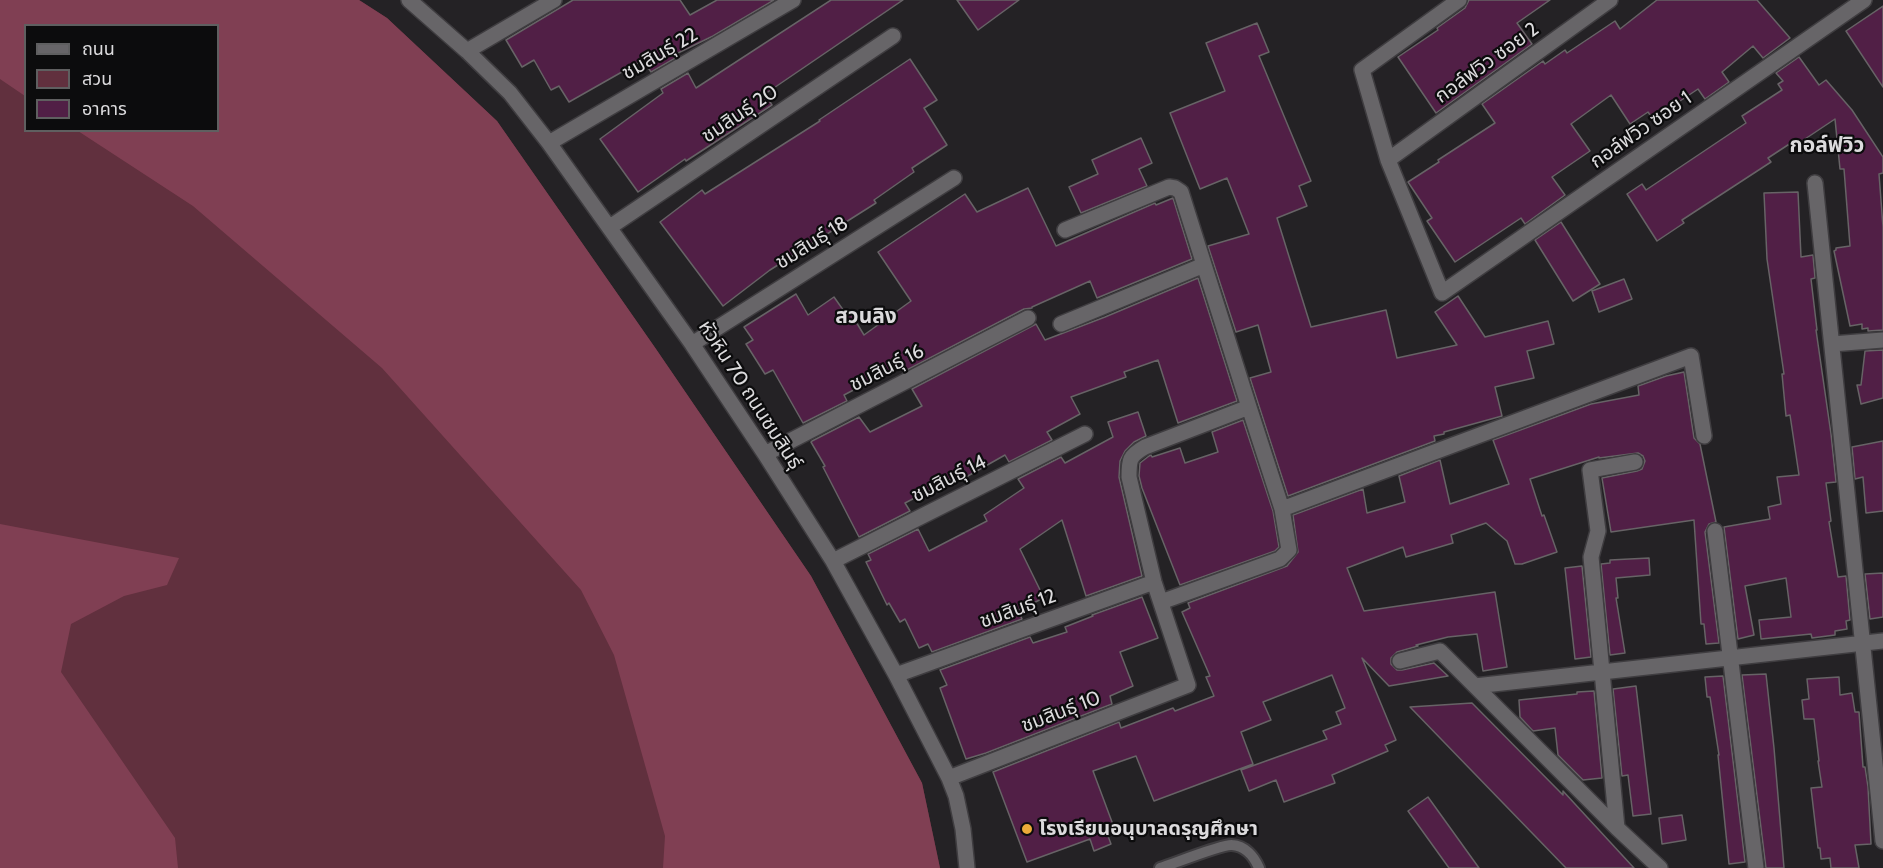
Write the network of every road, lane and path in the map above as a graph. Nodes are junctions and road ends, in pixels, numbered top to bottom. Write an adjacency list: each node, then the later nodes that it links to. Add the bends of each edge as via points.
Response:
1 (409, 0): 8 (street, หัวหิน 70 ถนนชมสินธุ์)
2 (554, 0): 8 (street)
3 (793, 0): 9 (street, ชมสินธุ์ 22)
4 (1459, 0): 10 (street, via 1362,70)
5 (1611, 0): 10 (street, กอล์ฟวิว ซอย 2)
6 (1864, 0): 10 (street, กอล์ฟวิว ซอย 1, via 1442,293)
7 (892, 36): 13 (street, ชมสินธุ์ 20)
8 (467, 51): 9 (street, หัวหิน 70 ถนนชมสินธุ์, via 510,93)
9 (549, 143): 13 (street, หัวหิน 70 ถนนชมสินธุ์)
10 (1388, 160)
11 (954, 178): 19 (street, ชมสินธุ์ 18)
12 (1815, 183): 20 (street)
13 (610, 227): 19 (street, หัวหิน 70 ถนนชมสินธุ์)
14 (1065, 230): 15 (street, via 1169,187 1175,188 1185,199)
15 (1204, 265): 17 (street); 21 (street)
16 (1028, 318): 24 (street, ชมสินธุ์ 16)
17 (1061, 324)
18 (1883, 340): 20 (street)
19 (692, 344): 24 (street, หัวหิน 70 ถนนชมสินธุ์)
20 (1832, 344): 32 (street)
21 (1249, 406): 26 (street); 29 (street, via 1133,454 1129,477)
22 (1084, 434): 28 (street, ชมสินธุ์ 14)
23 (1704, 436): 26 (street, via 1690,356)
24 (765, 454): 28 (street, หัวหิน 70 ถนนชมสินธุ์)
25 (1635, 462): 35 (street, via 1590,470 1598,531 1591,557)
26 (1282, 509): 30 (street, via 1289,550 1280,559)
27 (1715, 531): 33 (street)
28 (833, 561): 36 (street, หัวหิน 70 ถนนชมสินธุ์)
29 (1154, 582): 30 (street); 36 (street, ชมสินธุ์ 12)
30 (1161, 602): 38 (street, ชมสินธุ์ 10, via 1188,685)
31 (1883, 641): 32 (street)
32 (1862, 643): 33 (street); 40 (street)
33 (1731, 658): 35 (street); 45 (street)
34 (1400, 661): 37 (street, via 1440,651)
35 (1600, 672): 37 (street); 39 (street)
36 (896, 675): 38 (street, หัวหิน 70 ถนนชมสินธุ์)
37 (1475, 686): 39 (street)
38 (949, 778): 41 (street, หัวหิน 70 ถนนชมสินธุ์, via 963,829)
39 (1617, 828): 44 (street)
40 (1883, 841)
41 (967, 868)
42 (1160, 868): 43 (lane, via 1230,845 1246,849)
43 (1259, 868)
44 (1660, 868)
45 (1755, 868)

